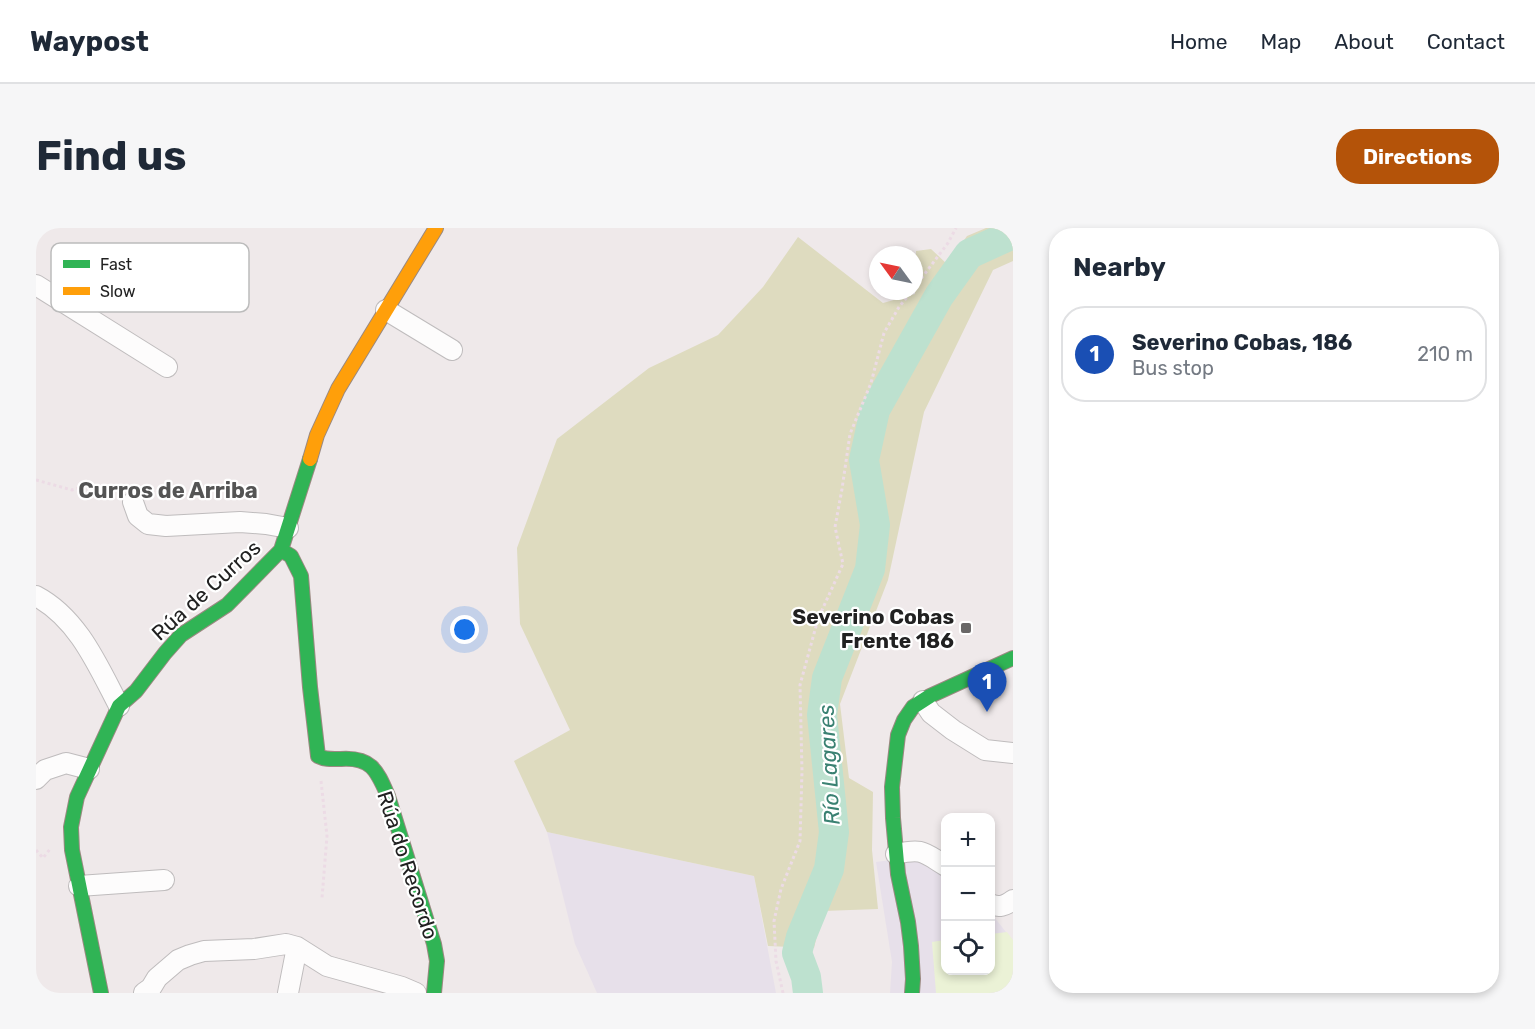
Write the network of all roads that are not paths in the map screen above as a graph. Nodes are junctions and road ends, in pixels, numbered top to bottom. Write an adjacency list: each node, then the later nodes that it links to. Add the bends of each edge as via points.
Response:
1 (436, 228): 4 (street, Rúa de Curros)
2 (36, 285): 3 (street)
3 (51, 294)
4 (386, 310): 6 (street); 9 (street, Rúa de Curros, via 338,389 317,435)
5 (79, 312): 7 (street)
6 (452, 350)
7 (167, 367)
8 (133, 502): 9 (street, via 138,516 148,524 240,522)
9 (288, 528): 10 (street, Rúa de Curros)
10 (281, 550): 14 (street, Rúa de Curros, via 226,605 181,635 136,692); 15 (street, Rúa de Curros, via 291,556 301,576)
11 (36, 596): 14 (street, via 72,625)
12 (1013, 658): 13 (street)
13 (923, 701): 16 (street, via 931,713 985,750); 19 (street, via 913,707 898,735 892,787)
14 (119, 706): 17 (street, Rúa de Curros)
15 (317, 753): 30 (street, Rúa do Recordo, via 328,760 360,758 378,775 434,944)
16 (1013, 753)
17 (89, 769): 18 (street, via 66,763 45,770); 22 (street, Rúa de Curros, via 77,797 71,827)
18 (36, 779)
19 (896, 854): 20 (street, via 921,851); 31 (street, via 911,946)
20 (941, 864)
21 (164, 880): 22 (street)
22 (79, 886): 26 (street, Rúa de Curros)
23 (1013, 900): 24 (street)
24 (995, 906)
25 (297, 947): 27 (street, via 286,944 190,955 178,960); 28 (street); 29 (street, via 327,966)
26 (101, 993)
27 (144, 993)
28 (288, 993)
29 (416, 993)
30 (434, 993)
31 (912, 993)

